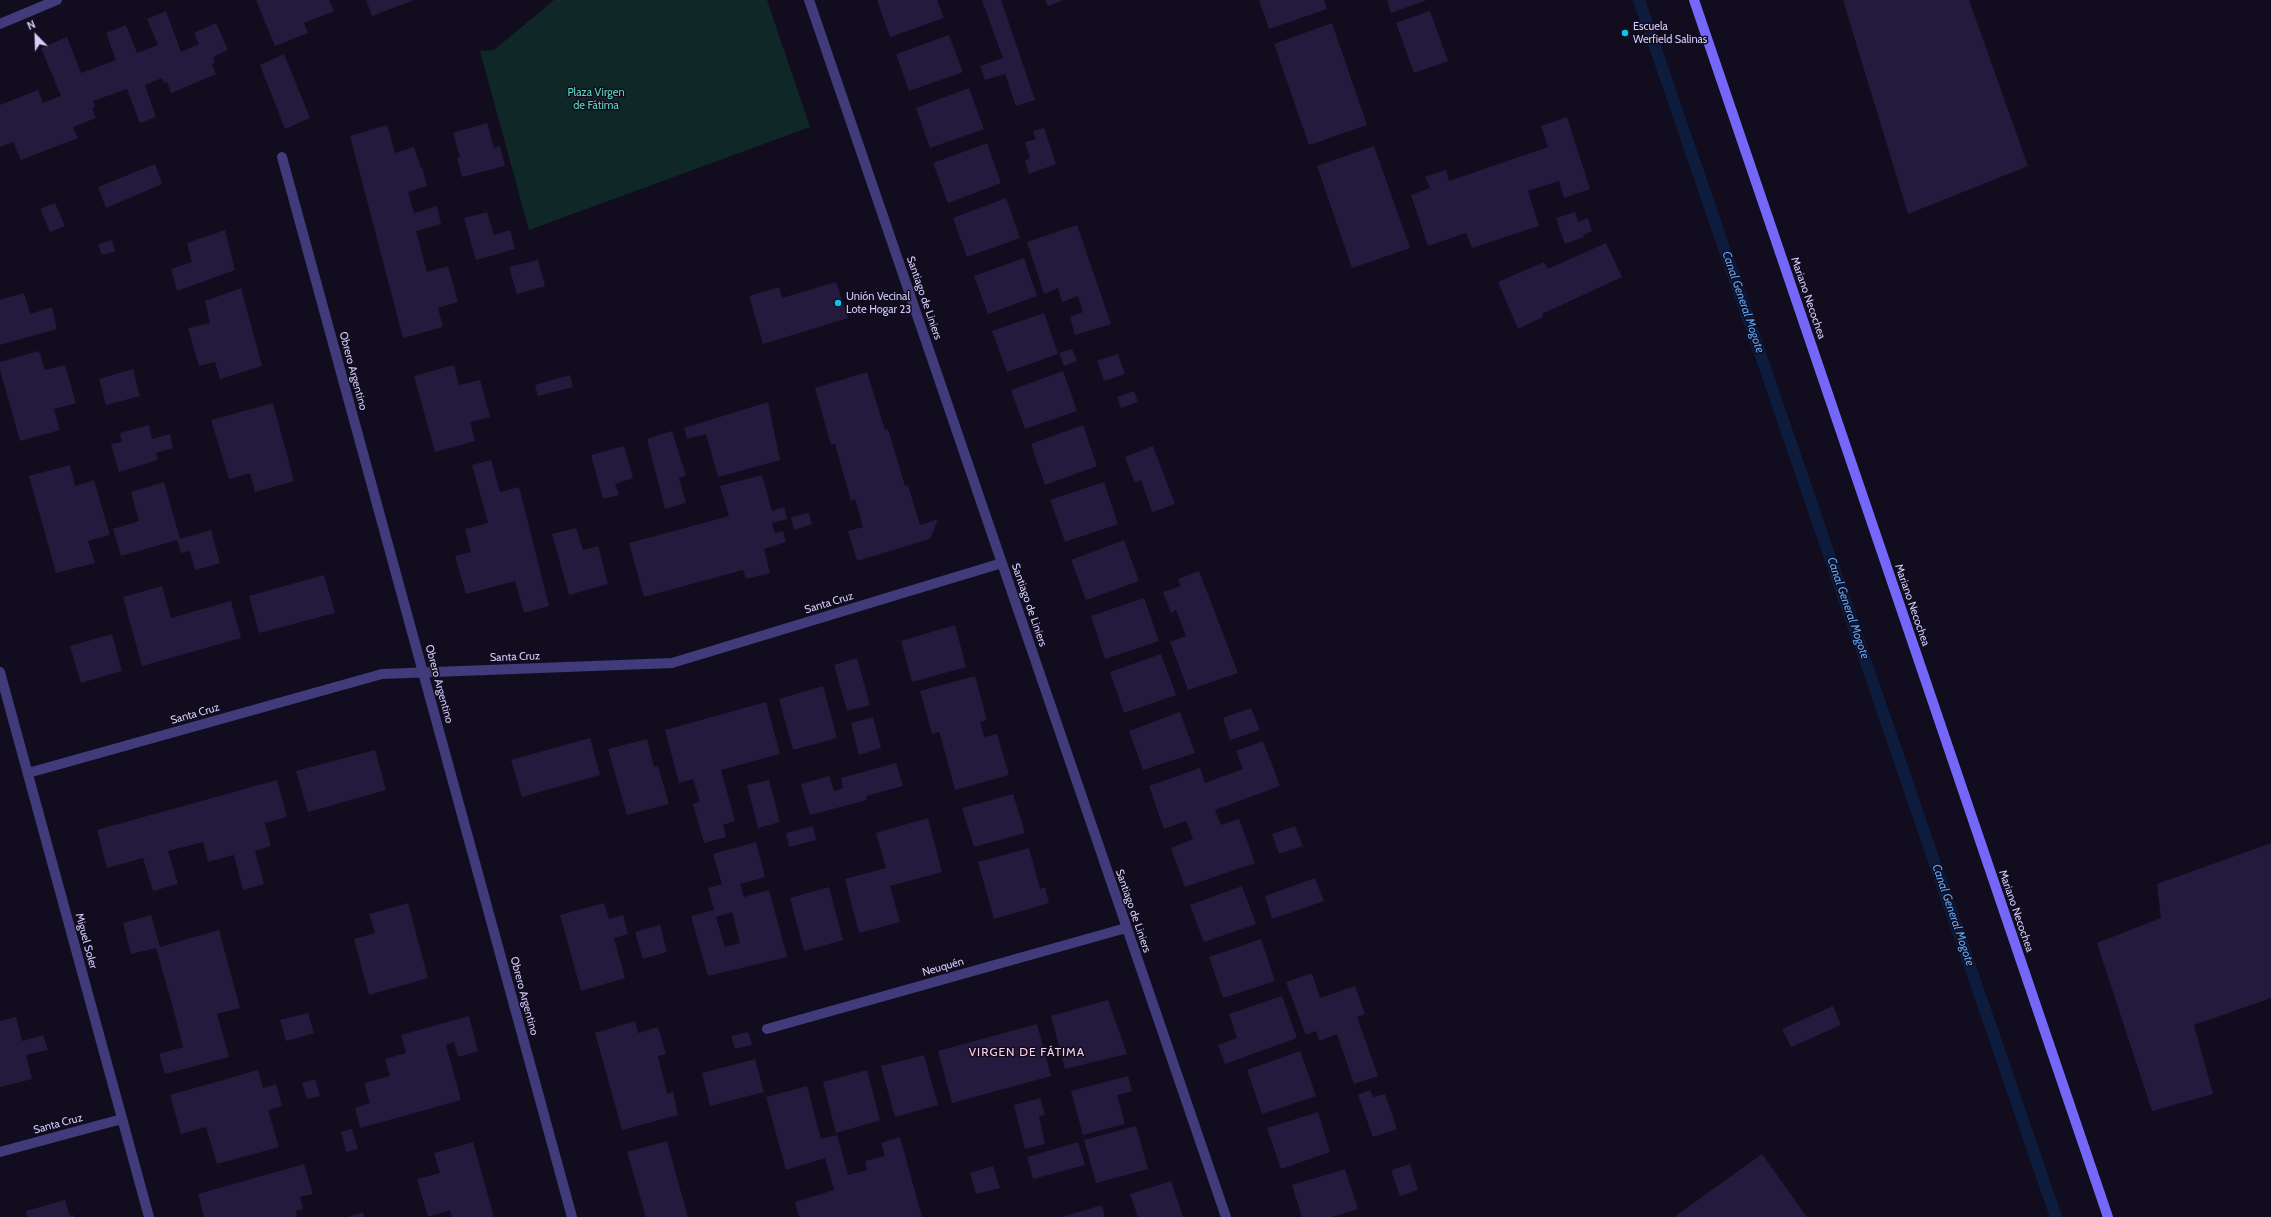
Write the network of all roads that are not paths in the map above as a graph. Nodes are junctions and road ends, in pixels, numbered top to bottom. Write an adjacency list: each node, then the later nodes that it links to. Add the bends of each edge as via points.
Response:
1 (57, 0): 4 (street)
2 (809, 0): 6 (street, Santiago de Liniers)
3 (1694, 0): 17 (main road, Mariano Necochea)
4 (0, 24)
5 (282, 156): 8 (street, Obrero Argentino)
6 (1002, 563): 8 (street, Santa Cruz, via 672,663); 10 (street, Santiago de Liniers)
7 (0, 672): 9 (street, Miguel Soler)
8 (423, 672): 9 (street, Santa Cruz, via 382,674); 15 (street, Obrero Argentino)
9 (28, 773): 12 (street, Miguel Soler)
10 (1126, 928): 11 (street, Neuquén); 16 (street, Santiago de Liniers)
11 (767, 1030)
12 (122, 1119): 13 (street, Santa Cruz); 14 (street, Miguel Soler)
13 (0, 1152)
14 (149, 1217)
15 (572, 1217)
16 (1226, 1217)
17 (2108, 1217)

